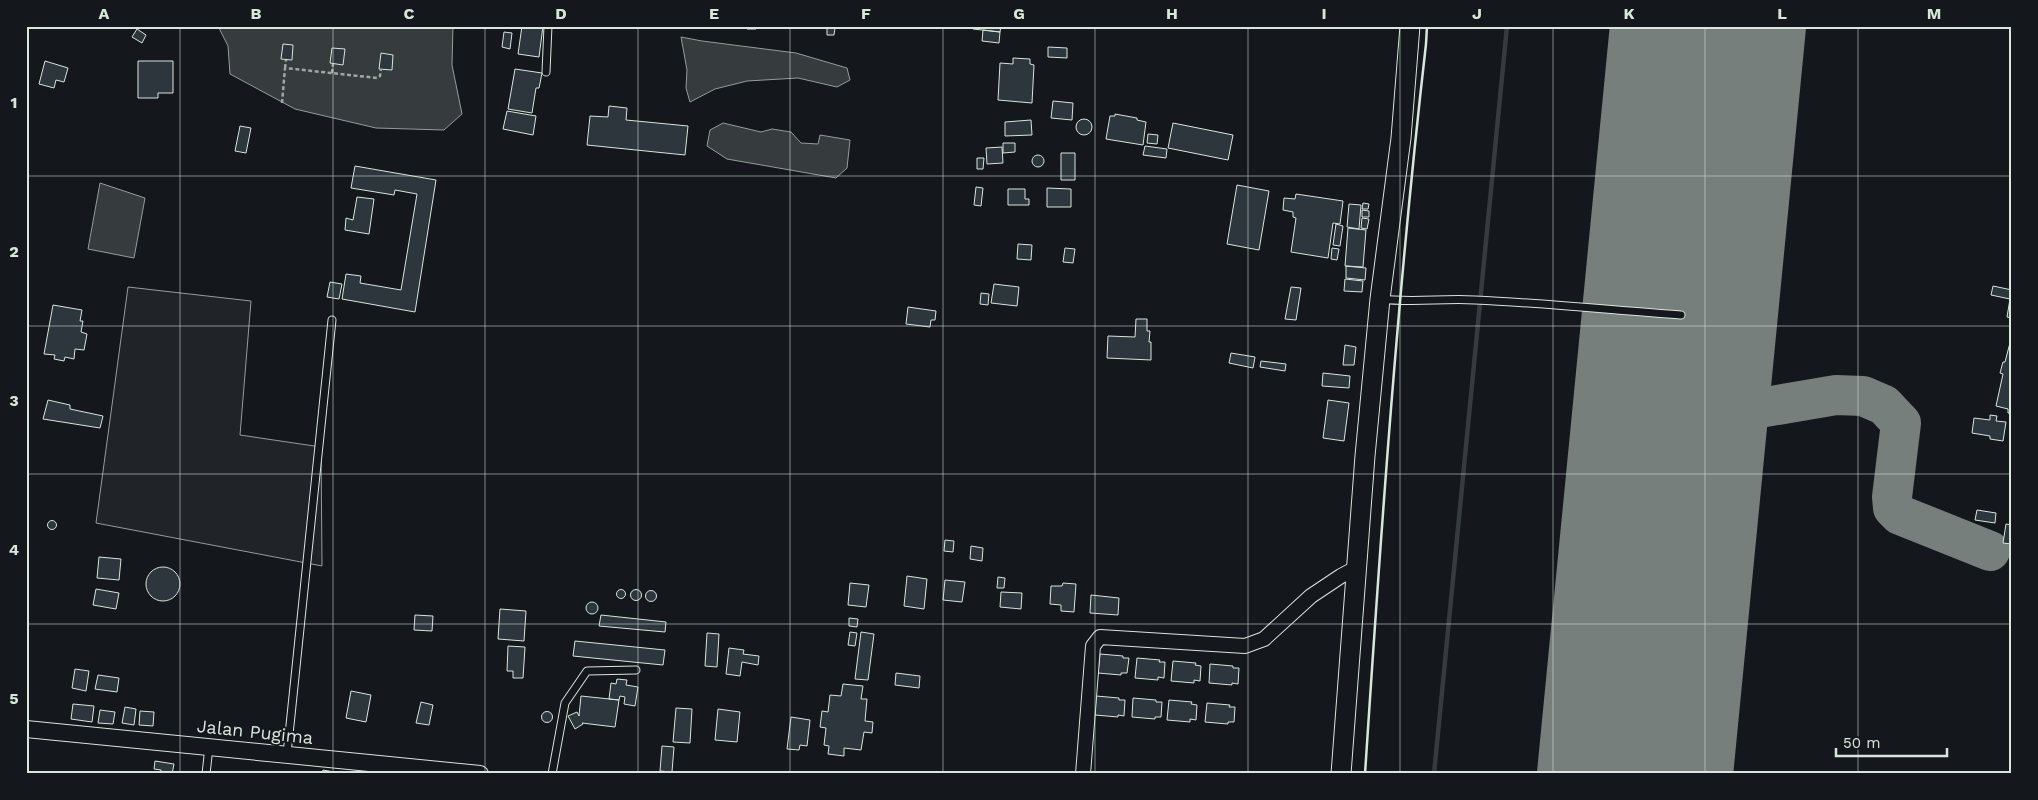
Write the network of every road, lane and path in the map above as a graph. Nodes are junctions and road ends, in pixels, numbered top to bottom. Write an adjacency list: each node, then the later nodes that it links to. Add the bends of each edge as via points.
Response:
1 (548, 26): 7 (lane)
2 (1410, 26): 10 (main road, via 1402,138)
3 (286, 60): 5 (path)
4 (333, 64): 8 (path)
5 (285, 68): 8 (path); 9 (path)
6 (381, 69): 8 (path, via 377,78)
7 (546, 72)
8 (332, 74)
9 (282, 103)
10 (1380, 299): 11 (lane, via 1423,302 1473,300); 13 (main road)
11 (1681, 315)
12 (332, 320): 17 (lane)
13 (1356, 568): 21 (street, via 1311,596 1264,639 1245,646 1100,637 1093,646); 22 (main road)
14 (636, 670): 20 (lane, via 587,671 565,703)
15 (26, 730): 16 (street, Jalan Pugima)
16 (210, 747): 17 (street, Jalan Pugima); 18 (lane)
17 (287, 754): 19 (street, Jalan Pugima)
18 (206, 774)
19 (480, 774)
20 (552, 774)
21 (1083, 774)
22 (1341, 774)

